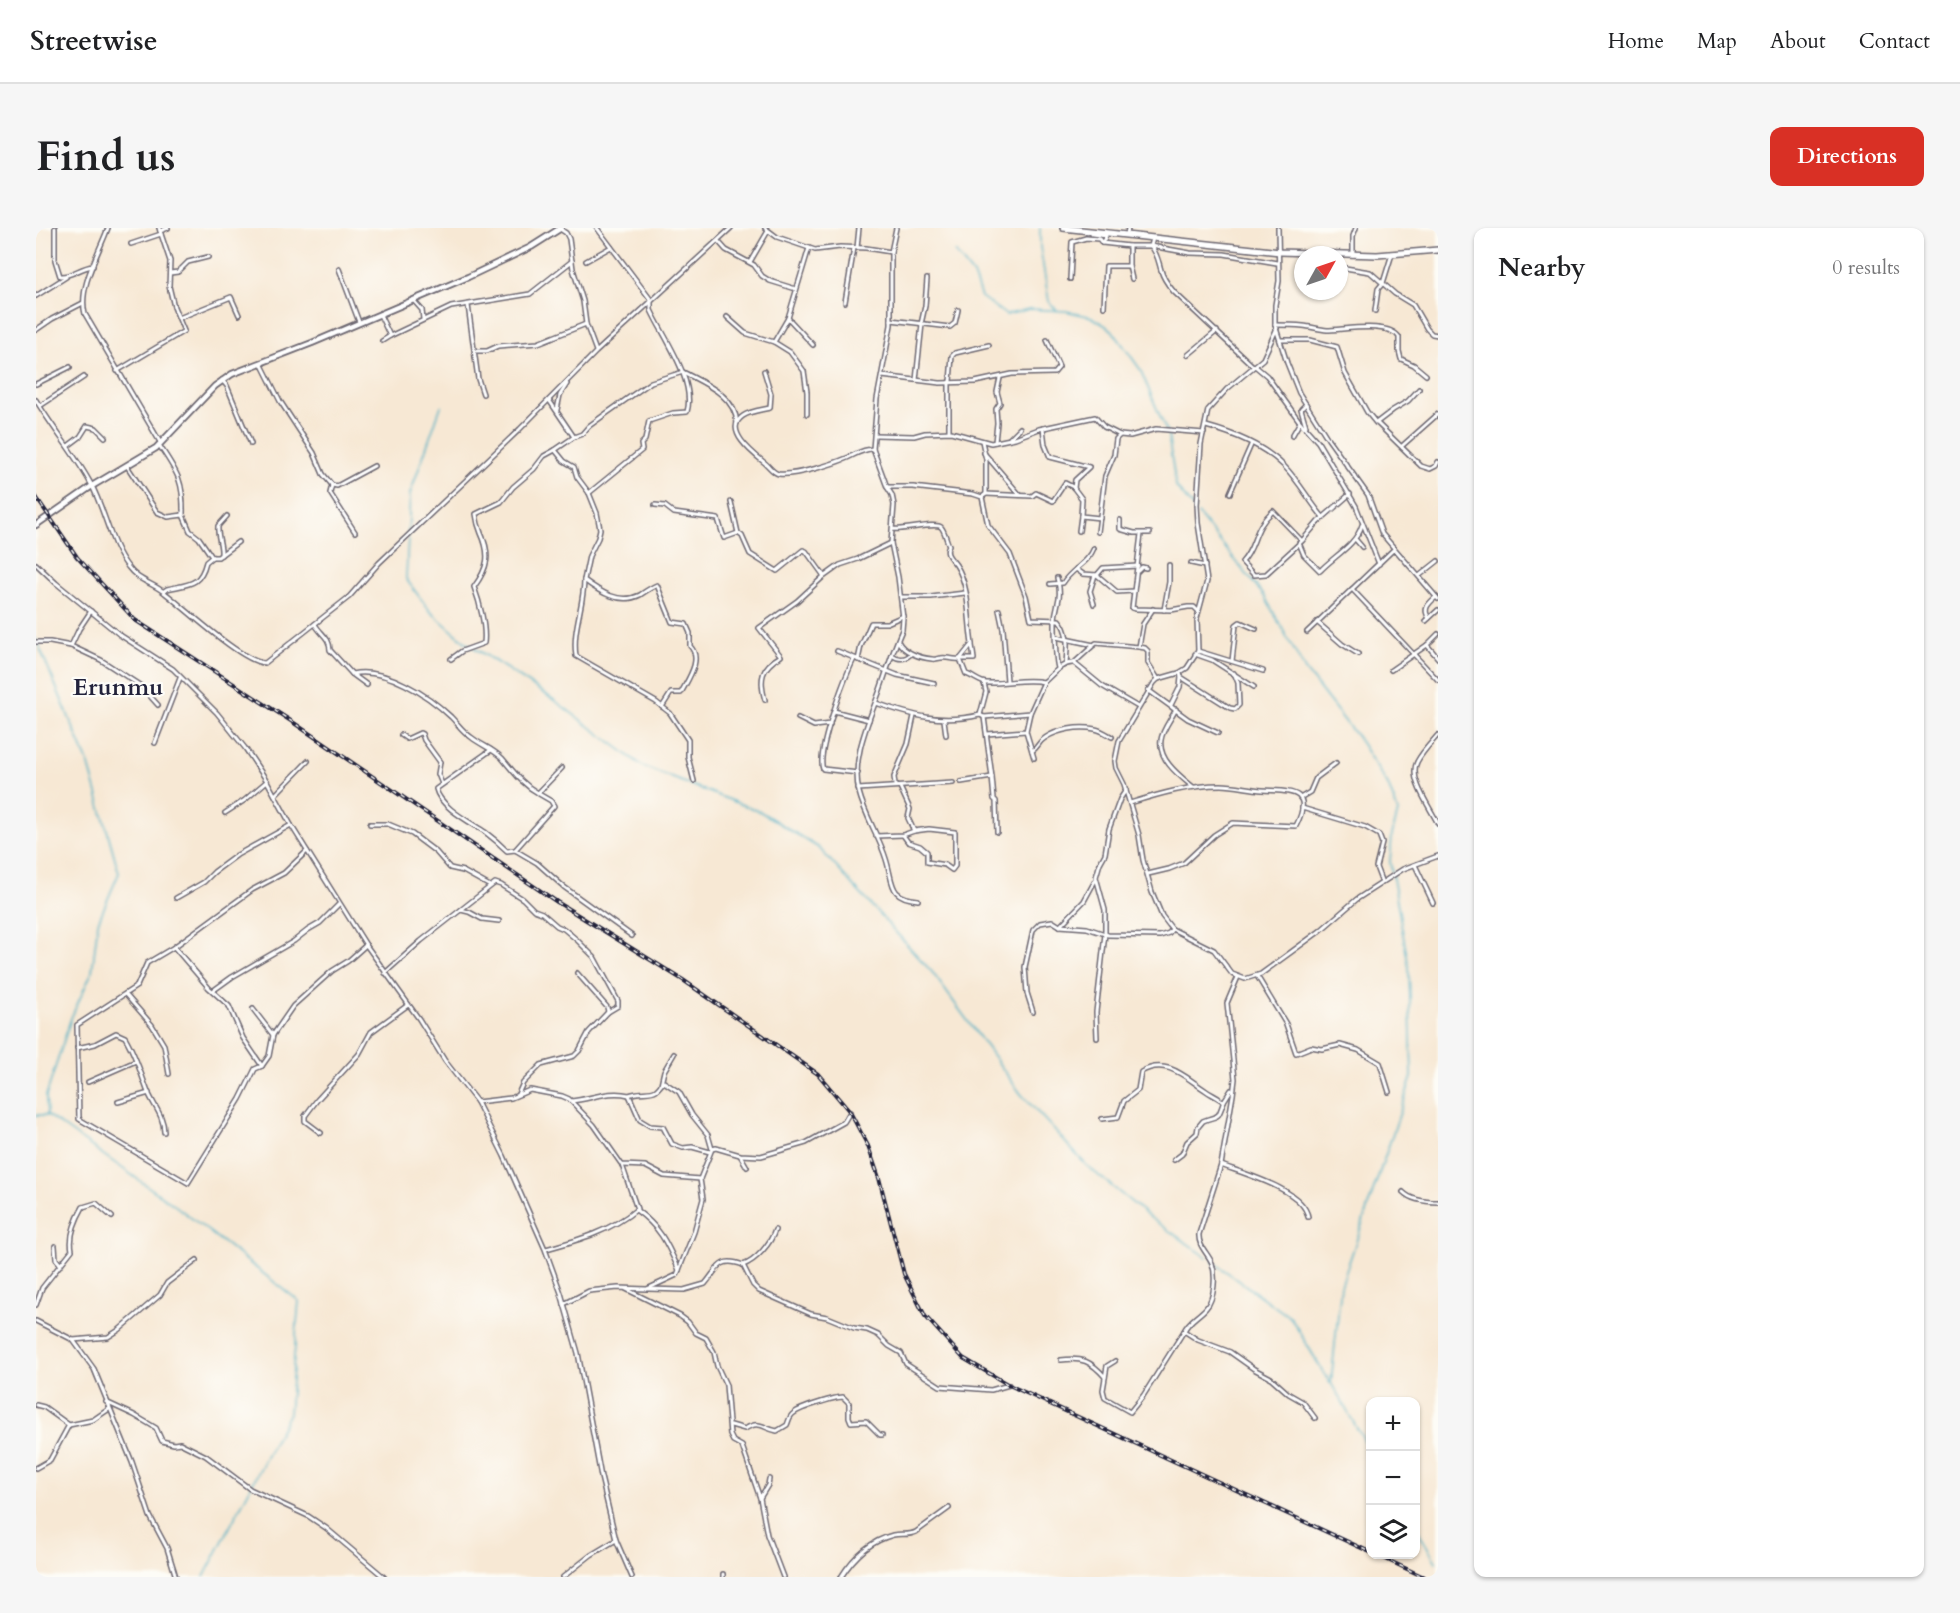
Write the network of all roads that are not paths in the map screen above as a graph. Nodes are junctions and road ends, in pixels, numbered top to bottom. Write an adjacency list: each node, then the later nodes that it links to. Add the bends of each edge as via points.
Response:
1 (55, 228): 42 (street, via 56,266 60,276)
2 (108, 228): 37 (street)
3 (168, 228): 14 (street)
4 (561, 228): 33 (street, via 569,239); 49 (street, via 513,256)
5 (597, 228): 22 (street)
6 (731, 228): 17 (street)
7 (859, 228): 24 (street)
8 (896, 228): 26 (street)
9 (1058, 228): 18 (street, via 1106,236)
10 (1063, 228): 15 (main road)
11 (1278, 228): 27 (street)
12 (1356, 228): 31 (street)
13 (766, 229): 23 (street); 35 (street)
14 (160, 231): 19 (street); 41 (street)
15 (1127, 231): 16 (main road)
16 (1153, 238): 21 (street); 27 (main road)
17 (717, 241): 35 (street); 50 (street)
18 (1102, 243): 20 (street); 44 (street, via 1093,238 1072,242)
19 (131, 244)
20 (1129, 246): 21 (street); 38 (street)
21 (1152, 246): 36 (street); 69 (street, via 1166,282)
22 (611, 247): 34 (street); 50 (street)
23 (809, 248): 24 (street); 47 (street)
24 (855, 248): 26 (street); 51 (street)
25 (1438, 250): 29 (main road)
26 (891, 252): 63 (street)
27 (1280, 252): 28 (main road); 36 (street)
28 (1294, 253)
29 (1392, 254): 31 (main road); 46 (street)
30 (1348, 255): 31 (main road)
31 (1353, 255)
32 (208, 257): 41 (street, via 188,262 178,272)
33 (572, 261): 53 (street, via 530,294); 65 (street, via 584,301)
34 (586, 261)
35 (750, 262): 47 (street, via 770,281)
36 (1277, 263): 67 (street)
37 (93, 266): 42 (street); 52 (street)
38 (1129, 266): 45 (street); 54 (street, via 1106,266)
39 (339, 269): 64 (street)
40 (1348, 270): 46 (street, via 1367,270)
41 (170, 273): 60 (street, via 169,286)
42 (67, 276): 48 (street)
43 (927, 279): 66 (street)
44 (1070, 279)
45 (1132, 279)
46 (1383, 283): 56 (street, via 1378,289); 70 (street, via 1413,305 1427,329)
47 (796, 290): 61 (street)
48 (36, 296)
49 (413, 300): 57 (street); 62 (street)
50 (651, 300): 79 (street); 86 (street, via 655,319)
51 (845, 302)
52 (83, 303): 68 (street); 84 (street, via 85,314)
53 (468, 305): 62 (street, via 451,307); 78 (street)
54 (1104, 307)
55 (958, 310): 66 (street, via 950,327)
56 (1376, 311)
57 (379, 314): 64 (street); 71 (street)
58 (239, 315): 60 (street, via 231,297)
59 (728, 317): 75 (street, via 745,333)
60 (179, 318): 84 (street, via 183,333)
61 (788, 318): 75 (street); 76 (street)
62 (423, 319): 71 (street)
63 (891, 320): 66 (street); 88 (street)
64 (359, 322): 81 (street)
65 (586, 324): 78 (street, via 538,343); 79 (street)
66 (921, 324): 93 (street)
67 (1276, 326): 73 (street); 82 (street, via 1263,359); 87 (street, via 1374,328 1395,333 1401,359)
68 (36, 330)
69 (1217, 331): 80 (street); 82 (street)
70 (1438, 335)
71 (390, 336): 74 (street)
72 (1047, 340): 90 (street, via 1059,367 1056,372)
73 (1280, 340): 100 (street); 106 (street, via 1310,340 1337,347 1345,373)
74 (382, 341)
75 (774, 342): 103 (street, via 790,352 804,371)
76 (813, 345)
77 (989, 345): 94 (street, via 955,353)
78 (475, 351): 97 (street)
79 (596, 352): 92 (street)
80 (1188, 355)
81 (261, 363): 91 (street); 133 (street)
82 (1254, 366): 105 (street, via 1267,376); 108 (street, via 1212,404)
83 (70, 367): 95 (street)
84 (117, 371): 122 (street)
85 (764, 371): 107 (street, via 771,394 770,408 743,416)
86 (683, 372): 107 (street, via 722,394 736,411); 118 (street, via 651,382 582,435); 137 (street, via 687,412 649,421 645,440 640,444 642,450)
87 (1426, 375)
88 (882, 376): 93 (street); 114 (street)
89 (84, 377): 101 (street)
90 (1000, 377): 94 (street); 121 (street)
91 (222, 380): 122 (street); 123 (street)
92 (569, 380): 99 (street); 102 (street)
93 (916, 380): 94 (street)
94 (950, 382): 112 (street)
95 (36, 384)
96 (1419, 389): 106 (street)
97 (483, 394)
98 (36, 400): 101 (street)
99 (549, 400): 102 (street); 202 (street, via 379,563 349,597)
100 (1306, 404): 111 (street, via 1300,409); 166 (street, via 1368,495 1382,534)
101 (40, 406): 125 (street)
102 (557, 410): 118 (street)
103 (807, 414)
104 (1438, 414): 126 (street)
105 (1300, 422): 111 (street); 116 (street)
106 (1377, 423): 126 (street)
107 (737, 424): 127 (street, via 744,446 778,474 819,468)
108 (1206, 426): 113 (street); 124 (street)
109 (1020, 428): 119 (street)
110 (1043, 428): 115 (street, via 1095,417); 119 (street); 136 (street, via 1050,457 1089,467 1075,480)
111 (1308, 430): 140 (street)
112 (950, 432): 114 (street); 120 (street)
113 (1204, 433): 115 (street, via 1156,429); 175 (street, via 1197,505)
114 (875, 435): 127 (street)
115 (1120, 435): 149 (street, via 1105,476)
116 (1292, 436)
117 (105, 437): 125 (street, via 87,426)
118 (574, 437): 128 (street)
119 (1008, 439): 121 (street)
120 (982, 441): 121 (street); 129 (street)
121 (995, 442)
122 (159, 443): 131 (street); 145 (street, via 180,477)
123 (251, 444)
124 (1251, 445): 138 (street); 148 (street, via 1283,465)
125 (68, 446): 134 (street)
126 (1402, 446): 130 (street, via 1421,466 1430,469)
127 (873, 449): 135 (street)
128 (555, 450): 137 (street, via 574,467); 223 (street, via 544,456 501,502 476,514 487,560 485,574 474,587 481,607 484,643)
129 (984, 453): 139 (street); 141 (street)
130 (1438, 462)
131 (127, 466): 134 (street); 145 (street, via 157,512 168,517)
132 (374, 466): 133 (street)
133 (332, 485): 155 (street, via 330,493)
134 (92, 486): 151 (street); 187 (street, via 121,557 140,579)
135 (887, 488): 142 (street, via 974,494); 153 (street, via 894,505)
136 (1074, 489): 141 (street, via 1065,483 1053,501 1036,494); 147 (street, via 1082,499)
137 (589, 493): 183 (street, via 600,529)
138 (1230, 493)
139 (986, 494): 141 (street); 142 (street)
140 (1350, 494): 148 (street); 152 (street)
141 (1021, 495)
142 (982, 498): 200 (street, via 988,525 1010,554 1030,619)
143 (731, 502): 157 (street)
144 (655, 505): 157 (street, via 674,513 718,519 724,538)
145 (183, 515): 168 (street, via 190,531)
146 (227, 516): 167 (street, via 218,526)
147 (1082, 516): 149 (street); 154 (street)
148 (1323, 517): 162 (street)
149 (1100, 518): 156 (street)
150 (1120, 520): 159 (street, via 1120,530)
151 (36, 525)
152 (1362, 525): 160 (street); 172 (street)
153 (893, 529): 163 (street); 189 (street, via 941,527 949,545 947,555 958,569)
154 (1079, 531)
155 (355, 532)
156 (1098, 532)
157 (738, 533): 180 (street, via 750,554 777,571 803,550)
158 (1150, 533): 159 (street)
159 (1141, 534): 174 (street)
160 (1356, 540): 162 (street, via 1320,571 1304,555); 164 (street)
161 (238, 542): 167 (street)
162 (1300, 542): 162 (street, via 1273,511 1258,527 1249,555 1242,562 1254,575 1266,574)
163 (891, 543): 180 (street); 190 (street)
164 (1362, 547)
165 (1094, 548): 177 (street)
166 (1394, 549): 172 (street); 181 (street)
167 (221, 555): 168 (street)
168 (212, 557): 187 (street, via 195,582)
169 (1438, 561): 181 (street)
170 (1191, 563): 175 (street)
171 (36, 564): 198 (street)
172 (1379, 564): 186 (street)
173 (1169, 565): 195 (street)
174 (1138, 566): 178 (street); 179 (street, via 1103,568)
175 (1205, 566): 196 (street, via 1206,590)
176 (1146, 568): 178 (street)
177 (1076, 569): 179 (street); 185 (street)
178 (1137, 572): 188 (street)
179 (1096, 575): 188 (street, via 1117,592); 192 (street, via 1090,591)
180 (824, 576): 246 (street, via 759,628 781,656 771,662 760,684)
181 (1419, 576): 191 (street)
182 (1057, 578): 185 (street)
183 (584, 580): 250 (street, via 574,640 576,656); 250 (street, via 602,593 619,598 632,598 657,585 672,622 686,624 696,658 681,693 671,693)
184 (1050, 584): 185 (street)
185 (1059, 584): 200 (street)
186 (1352, 589): 201 (street); 219 (street)
187 (164, 591): 202 (street, via 213,635 261,663 268,662)
188 (1134, 591): 193 (street, via 1132,608)
189 (965, 593): 190 (street); 210 (street)
190 (901, 597): 199 (street)
191 (1437, 598): 197 (street, via 1426,607 1427,620)
192 (1094, 604)
193 (1153, 609): 195 (street); 214 (street, via 1143,624)
194 (999, 610): 239 (street)
195 (1164, 610): 196 (street)
196 (1198, 610): 216 (street)
197 (1438, 610)
198 (91, 611): 213 (street); 236 (street)
199 (903, 616): 208 (street); 224 (street, via 887,623 871,623)
200 (1055, 619): 206 (street); 207 (street, via 1063,624)
201 (1317, 621): 204 (street); 218 (street)
202 (315, 624): 234 (street, via 327,638 330,650)
203 (1256, 629): 225 (street, via 1237,623)
204 (1307, 632)
205 (1438, 634): 212 (street)
206 (1056, 637): 207 (street); 228 (street)
207 (1067, 639): 211 (street); 227 (street)
208 (898, 640): 217 (street); 220 (street)
209 (36, 642): 213 (street)
210 (972, 644): 221 (street); 221 (street, via 974,659)
211 (1094, 645): 214 (street); 226 (street)
212 (1427, 645): 219 (street); 222 (street)
213 (71, 646): 248 (street, via 112,666 141,686)
214 (1140, 647): 237 (street, via 1148,651 1148,663)
215 (837, 651): 224 (street)
216 (1197, 652): 225 (street); 232 (street); 233 (street)
217 (910, 653): 220 (street, via 900,659); 221 (street, via 933,660)
218 (1358, 654)
219 (1412, 654): 229 (street); 238 (street)
220 (892, 655): 230 (street)
221 (960, 658): 242 (street, via 966,674)
222 (1438, 658)
223 (451, 659)
224 (856, 659): 230 (street); 253 (street, via 843,682)
225 (1232, 661): 231 (street)
226 (1074, 663): 227 (street); 251 (street, via 1102,686)
227 (1066, 664): 228 (street)
228 (1058, 668): 240 (street)
229 (1391, 670)
230 (886, 671): 241 (street); 247 (street)
231 (1263, 671)
232 (1234, 672): 235 (street, via 1239,705 1235,709); 244 (street)
233 (1179, 673): 235 (street); 237 (street)
234 (352, 674): 243 (street); 269 (street, via 363,672 409,686)
235 (1181, 677): 249 (street)
236 (180, 678): 268 (street); 277 (street, via 217,714)
237 (1158, 679): 245 (street)
238 (1438, 680)
239 (1007, 681): 240 (street); 242 (street)
240 (1044, 682): 254 (street)
241 (934, 683)
242 (984, 683): 256 (street)
243 (367, 685)
244 (1254, 687)
245 (1148, 690): 249 (street); 251 (street)
246 (765, 700)
247 (876, 703): 255 (street); 258 (street)
248 (158, 705)
249 (1171, 705): 252 (street)
250 (662, 707): 278 (street, via 688,740)
251 (1138, 707): 285 (street, via 1116,751 1116,768)
252 (1176, 709): 262 (street); 283 (street, via 1161,740 1163,751 1174,770)
253 (834, 711): 258 (street); 260 (street)
254 (1030, 713): 256 (street); 261 (street)
255 (914, 716): 259 (street); 282 (street, via 908,744 894,777)
256 (982, 716): 259 (street); 263 (street)
257 (798, 718): 260 (street, via 814,726)
258 (869, 720): 275 (street)
259 (944, 720): 265 (street)
260 (830, 724): 275 (street, via 823,769)
261 (1026, 730): 263 (street); 270 (street)
262 (1218, 733)
263 (987, 734): 276 (street)
264 (401, 735): 281 (street, via 407,739 422,734 440,762)
265 (946, 735)
266 (1112, 737): 270 (street, via 1095,729 1070,729 1047,736)
267 (1438, 737): 293 (street, via 1416,762 1415,775)
268 (155, 743)
269 (492, 750): 281 (street); 286 (street)
270 (1032, 751): 271 (street)
271 (1034, 758)
272 (308, 761): 287 (street)
273 (1336, 763): 288 (street, via 1316,778 1310,792)
274 (562, 768): 286 (street)
275 (858, 773): 284 (street)
276 (992, 777): 279 (street); 296 (street)
277 (267, 781): 287 (street); 291 (street)
278 (694, 781)
279 (961, 782)
280 (953, 783): 282 (street)
281 (442, 784): 299 (street, via 436,792 453,811 507,851)
282 (897, 786): 284 (street); 295 (street, via 910,809 908,818)
283 (1193, 787): 288 (street, via 1282,790); 289 (street)
284 (858, 789): 298 (street)
285 (1126, 790): 289 (street); 304 (street, via 1109,829 1106,854)
286 (538, 794): 299 (street, via 554,806)
287 (275, 795): 294 (street)
288 (1300, 798): 290 (street)
289 (1130, 803): 303 (street)
290 (1302, 808): 303 (street, via 1296,826 1233,823 1184,863); 305 (street, via 1365,827 1378,835 1382,843 1376,867)
291 (225, 813)
292 (370, 824): 306 (street, via 388,824 412,834 450,868)
293 (1438, 824)
294 (291, 825): 300 (street); 307 (street, via 237,855 204,882)
295 (914, 831): 297 (street); 297 (street, via 955,832 952,870 927,862 927,852 908,843)
296 (997, 832)
297 (903, 835): 298 (street)
298 (876, 836): 308 (street, via 897,895)
299 (515, 850): 316 (street)
300 (307, 851): 309 (street); 318 (street, via 284,873 252,890)
301 (1438, 856): 302 (street)
302 (1415, 865): 305 (street); 310 (street)
303 (1148, 874): 314 (street, via 1156,904)
304 (1096, 878): 313 (street, via 1084,901); 315 (street, via 1105,910)
305 (1382, 883): 321 (street)
306 (490, 886): 311 (street); 327 (street, via 501,885 577,939 594,957 617,996 618,1006)
307 (176, 898)
308 (918, 900)
309 (339, 903): 317 (street); 323 (street, via 320,923)
310 (1433, 903)
311 (460, 910): 312 (street); 320 (street)
312 (499, 921)
313 (1060, 926): 315 (street); 328 (street, via 1052,921 1040,923 1033,930 1025,967)
314 (1172, 928): 315 (street, via 1164,935 1153,936); 322 (street, via 1214,950)
315 (1105, 934): 330 (street)
316 (632, 936)
317 (366, 945): 320 (street); 329 (street, via 293,1006)
318 (174, 947): 323 (street); 324 (street, via 147,963 137,986)
319 (577, 973): 327 (street)
320 (385, 974): 325 (street)
321 (1257, 976): 322 (street); 339 (street, via 1286,1024 1296,1053 1311,1047 1340,1045 1358,1050 1380,1063)
322 (1238, 977): 338 (street, via 1227,1003 1235,1079)
323 (214, 990): 334 (street, via 229,1006 243,1038)
324 (126, 995): 331 (street, via 77,1025); 335 (street, via 164,1045)
325 (408, 1005): 346 (street); 350 (street, via 371,1032 358,1054 305,1116 305,1121)
326 (253, 1009): 329 (street)
327 (608, 1012): 341 (street, via 574,1056 541,1065)
328 (1033, 1012)
329 (273, 1035): 334 (street, via 269,1056)
330 (1097, 1038)
331 (77, 1047): 333 (street, via 95,1044 116,1033 130,1045); 334 (street, via 79,1119 188,1183 255,1069)
332 (674, 1054): 337 (street)
333 (136, 1061): 336 (street); 340 (street)
334 (262, 1066)
335 (169, 1074)
336 (88, 1082)
337 (661, 1084): 342 (street, via 655,1091); 351 (street, via 669,1084 679,1092 708,1136)
338 (1232, 1088): 344 (street); 355 (street)
339 (1389, 1092)
340 (149, 1094): 345 (street); 349 (street, via 164,1121)
341 (518, 1094): 343 (street, via 542,1091); 346 (street)
342 (629, 1095): 343 (street, via 606,1093); 351 (street, via 640,1120 663,1127 672,1144)
343 (570, 1101): 354 (street, via 594,1125)
344 (1224, 1101): 348 (street, via 1178,1071 1161,1066 1141,1072 1138,1090 1124,1101 1118,1117); 353 (street, via 1219,1115 1203,1121)
345 (118, 1102)
346 (477, 1102): 365 (street)
347 (850, 1112): 352 (street, via 844,1122 806,1143 761,1156)
348 (1102, 1119)
349 (164, 1132)
350 (321, 1133)
351 (711, 1150): 352 (street); 357 (street)
352 (740, 1155): 356 (street)
353 (1174, 1160)
354 (622, 1165): 357 (street, via 645,1166 664,1176); 360 (street)
355 (1221, 1165): 362 (street, via 1284,1189 1306,1208); 375 (street, via 1198,1241 1212,1263 1210,1300)
356 (747, 1167)
357 (700, 1179): 369 (street, via 703,1199)
358 (1403, 1192): 359 (street, via 1426,1202)
359 (1438, 1201)
360 (636, 1210): 365 (street, via 614,1226); 369 (street, via 658,1228)
361 (112, 1217): 367 (street, via 96,1203 83,1207 69,1243 72,1250)
362 (1308, 1217)
363 (775, 1230): 368 (street, via 755,1259)
364 (55, 1246): 367 (street)
365 (545, 1249): 372 (street)
366 (197, 1260): 376 (street, via 119,1330 108,1337)
367 (61, 1265): 373 (street, via 42,1288)
368 (743, 1265): 371 (street, via 733,1261 721,1264 705,1284 684,1290); 380 (street, via 759,1291 811,1314 878,1335 901,1353 906,1364 940,1386 991,1390)
369 (679, 1270): 371 (street, via 675,1277)
370 (626, 1289): 371 (street); 372 (street, via 589,1291); 386 (street, via 680,1316 706,1338 726,1385)
371 (646, 1289)
372 (564, 1304): 392 (street, via 578,1353)
373 (36, 1305)
374 (36, 1321): 376 (street)
375 (1184, 1331): 379 (street, via 1130,1412 1105,1398); 384 (street, via 1230,1352 1271,1378 1303,1402)
376 (73, 1340): 381 (street, via 94,1369)
377 (1061, 1360): 379 (street, via 1075,1358 1088,1362)
378 (1115, 1361): 379 (street, via 1107,1366)
379 (1105, 1377)
380 (1009, 1386)
381 (106, 1402): 383 (street); 394 (street, via 156,1428 162,1441 180,1443 206,1456 250,1489 308,1516)
382 (36, 1405): 385 (street)
383 (109, 1409): 385 (street, via 93,1420); 393 (street)
384 (1315, 1418)
385 (69, 1425): 388 (street, via 50,1460)
386 (731, 1425): 387 (street, via 745,1429 758,1424 777,1431 787,1425 795,1411 843,1397 848,1400 851,1422 866,1421); 390 (street, via 730,1435 742,1446)
387 (882, 1435)
388 (36, 1468)
389 (769, 1479): 390 (street)
390 (760, 1498): 397 (street, via 767,1535)
391 (949, 1508): 398 (street, via 911,1535 894,1535 870,1545)
392 (615, 1540): 395 (street); 396 (street)
393 (176, 1577)
394 (384, 1577)
395 (563, 1577)
396 (632, 1577)
397 (783, 1577)
398 (841, 1577)

